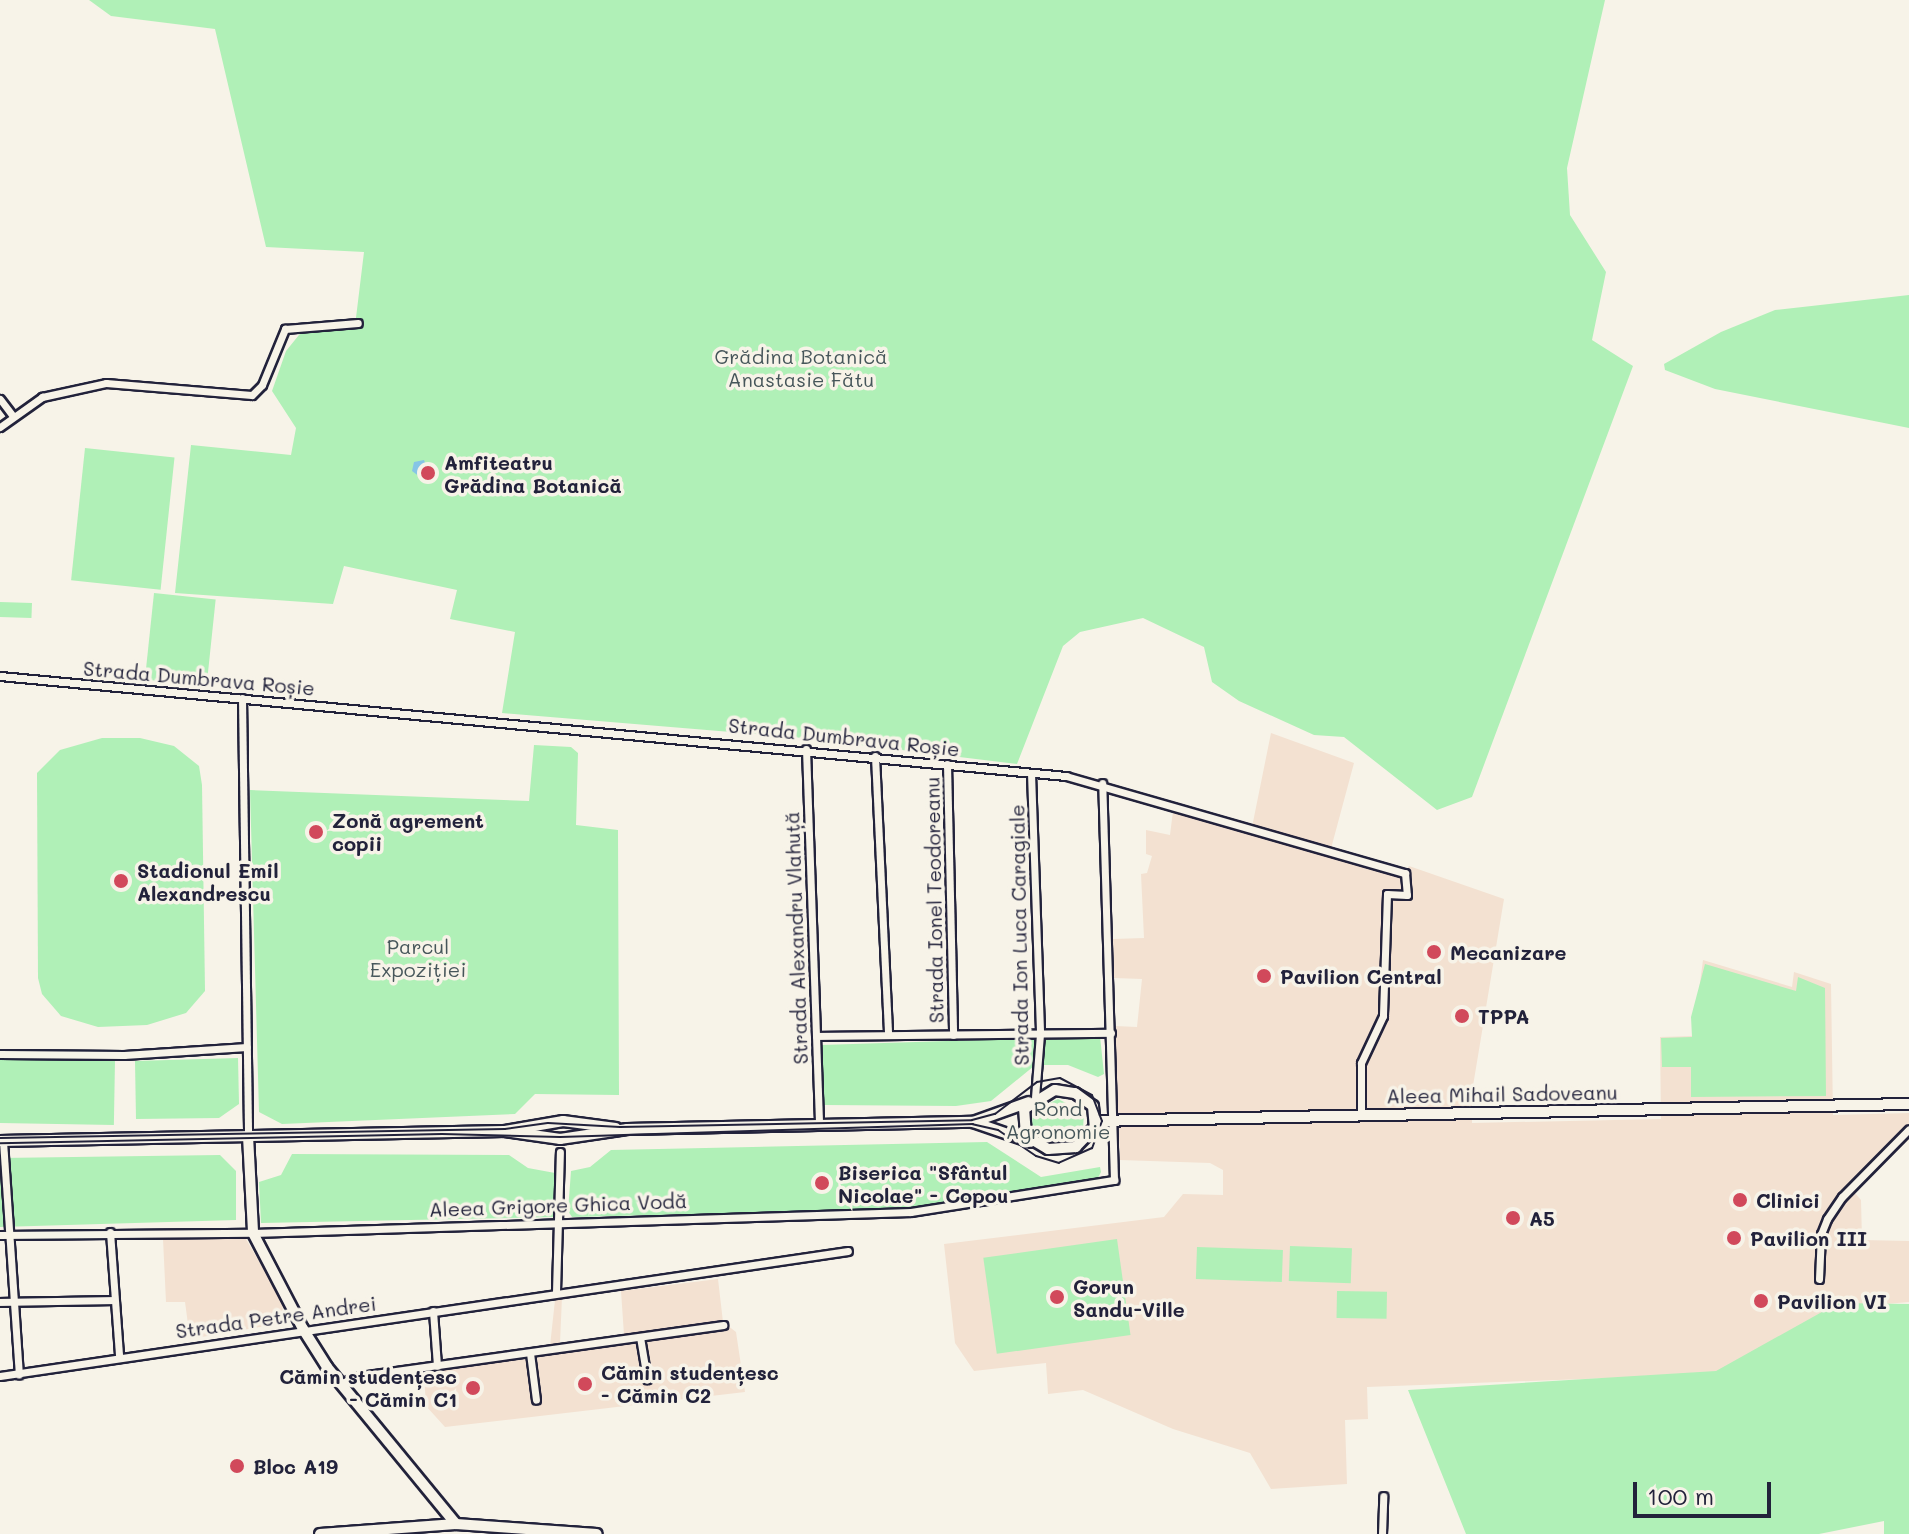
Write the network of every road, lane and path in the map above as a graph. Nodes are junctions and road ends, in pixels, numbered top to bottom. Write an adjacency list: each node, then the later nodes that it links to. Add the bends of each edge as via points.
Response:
1 (358, 323): 3 (street, via 285,329 262,385 252,395 106,383 42,397)
2 (0, 399): 3 (street)
3 (12, 415): 4 (street)
4 (0, 427)
5 (0, 676): 6 (street, Strada Dumbrava Roșie)
6 (242, 698): 7 (street, Strada Dumbrava Roșie); 17 (street)
7 (806, 749): 8 (street, Strada Dumbrava Roșie); 16 (street, Strada Alexandru Vlahuță)
8 (875, 756): 9 (street, Strada Dumbrava Roșie); 14 (street)
9 (947, 764): 10 (street, Strada Dumbrava Roșie); 15 (street, Strada Ionel Teodoreanu)
10 (1031, 773): 11 (street, Strada Dumbrava Roșie); 13 (street, Strada Ion Luca Caragiale)
11 (1102, 783): 12 (street); 21 (street, Strada Dumbrava Roșie, via 1405,873 1407,895 1387,894 1383,1016 1361,1063)
12 (1111, 1033): 13 (street); 22 (street)
13 (1040, 1034): 15 (street); 19 (street, Strada Ion Luca Caragiale)
14 (888, 1035): 15 (street); 16 (street)
15 (953, 1035)
16 (816, 1036): 25 (street, Strada Alexandru Vlahuță)
17 (247, 1047): 18 (street, via 124,1055); 29 (street)
18 (0, 1054)
19 (1032, 1099): 23 (main road, via 1055,1090 1075,1093 1093,1106); 24 (main road); 31 (main road, via 1022,1123)
20 (1909, 1104): 21 (main road, Aleea Mihail Sadoveanu)
21 (1361, 1114): 22 (main road, Aleea Mihail Sadoveanu)
22 (1112, 1120): 23 (main road, Aleea Mihail Sadoveanu); 33 (street, Aleea Grigore Ghica Vodă, via 1114,1180 911,1212)
23 (1096, 1121): 31 (main road, via 1076,1147 1048,1149)
24 (973, 1122): 25 (main road); 31 (main road)
25 (819, 1125): 26 (main road)
26 (627, 1129): 28 (main road, via 552,1139); 28 (main road, via 563,1121)
27 (1909, 1129): 39 (street, via 1827,1219)
28 (504, 1131): 29 (main road)
29 (248, 1136): 30 (main road); 35 (main road)
30 (2, 1141): 37 (street)
31 (1033, 1142)
32 (560, 1152): 33 (street)
33 (560, 1222): 35 (street, Aleea Grigore Ghica Vodă); 40 (street)
34 (110, 1232): 35 (street, Aleea Grigore Ghica Vodă); 37 (street, Aleea Grigore Ghica Vodă); 41 (street)
35 (253, 1233): 46 (main road)
36 (0, 1235): 37 (street, Aleea Grigore Ghica Vodă)
37 (10, 1235): 42 (street)
38 (848, 1251): 40 (street, Strada Petre Andrei)
39 (1819, 1279)
40 (556, 1292): 44 (street, Strada Petre Andrei)
41 (113, 1300): 42 (street); 49 (street)
42 (16, 1301): 43 (street); 51 (street)
43 (0, 1302)
44 (433, 1311): 46 (street, Strada Petre Andrei); 50 (street)
45 (723, 1325): 47 (street)
46 (303, 1329): 49 (street, Strada Petre Andrei); 54 (main road)
47 (640, 1337): 48 (street); 53 (street)
48 (530, 1353): 50 (street); 55 (street)
49 (119, 1356): 51 (street, Strada Petre Andrei)
50 (437, 1366): 54 (street, via 353,1377)
51 (19, 1374): 52 (street, Strada Petre Andrei)
52 (0, 1376)
53 (647, 1379)
54 (341, 1384): 57 (main road)
55 (536, 1400)
56 (1383, 1496): 60 (street)
57 (456, 1524): 58 (main road); 59 (main road)
58 (320, 1534)
59 (597, 1534)
60 (1382, 1534)

